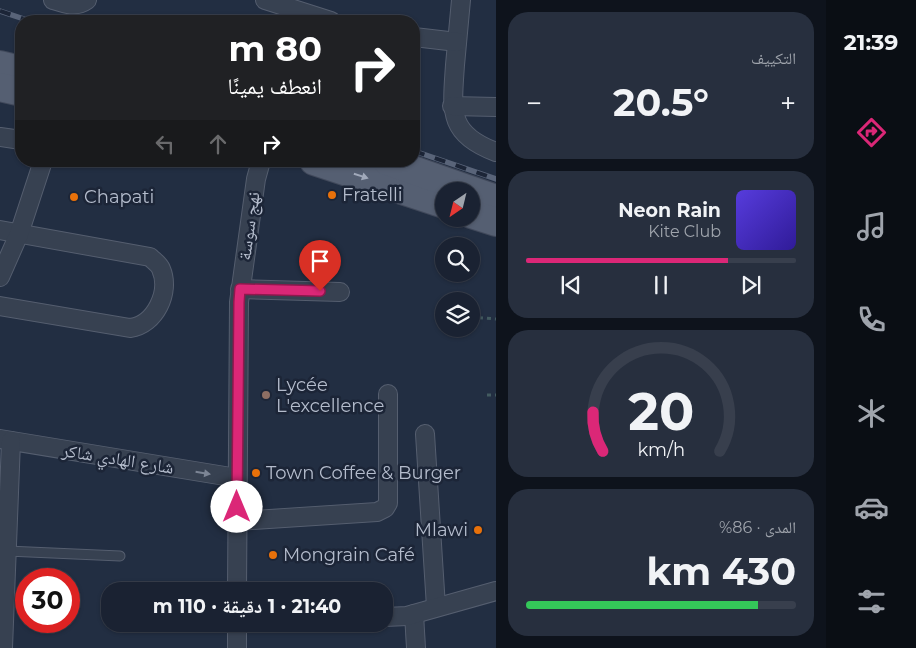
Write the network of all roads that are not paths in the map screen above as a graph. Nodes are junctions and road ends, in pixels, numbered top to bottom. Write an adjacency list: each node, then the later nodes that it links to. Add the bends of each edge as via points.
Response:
1 (53, 0): 2 (street, via 70,5 80,5)
2 (87, 0)
3 (265, 0): 5 (street)
4 (461, 0): 7 (street)
5 (311, 15)
6 (420, 38): 7 (street)
7 (457, 42): 12 (street)
8 (0, 65): 9 (main road)
9 (15, 69)
10 (0, 87): 11 (main road)
11 (15, 91)
12 (452, 106): 13 (street); 16 (street, via 466,135)
13 (496, 107)
14 (0, 137): 15 (street)
15 (15, 139)
16 (496, 152)
17 (41, 167): 26 (street)
18 (259, 167): 28 (street, نهج سوسة)
19 (332, 167): 22 (main road, one-way to 22)
20 (404, 167): 21 (main road)
21 (496, 199)
22 (435, 201)
23 (480, 217): 24 (main road)
24 (496, 222)
25 (0, 230): 26 (street)
26 (19, 234): 27 (street); 30 (street, via 150,258 161,268 161,299 151,319 130,328)
27 (0, 277)
28 (240, 289): 29 (street); 34 (street, نهج سوسة)
29 (340, 292)
30 (0, 306)
31 (388, 394): 35 (street, via 388,503 381,511)
32 (425, 434): 40 (street)
33 (6, 440): 34 (street, شارع الهادي شاكر, one-way to 34); 36 (street)
34 (237, 478): 35 (street, نهج سوسة)
35 (237, 521): 38 (street, نهج سوسة)
36 (7, 551): 37 (lane); 44 (street)
37 (120, 556)
38 (237, 582)
39 (496, 591): 40 (street)
40 (436, 607): 41 (street)
41 (414, 614): 42 (street); 46 (street)
42 (393, 616)
43 (238, 632): 45 (street)
44 (3, 648)
45 (237, 648)
46 (416, 648)

